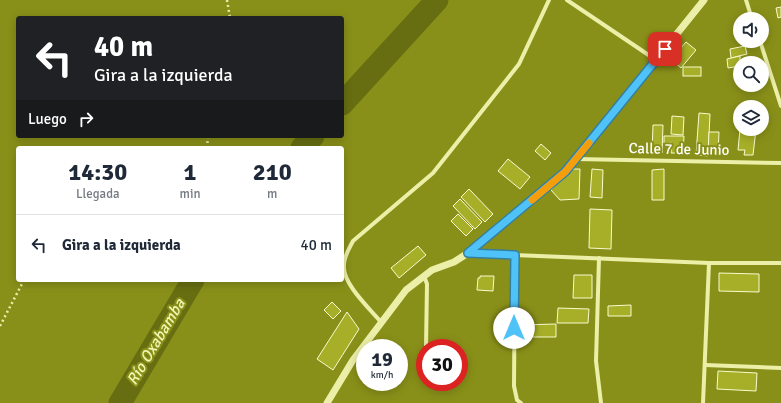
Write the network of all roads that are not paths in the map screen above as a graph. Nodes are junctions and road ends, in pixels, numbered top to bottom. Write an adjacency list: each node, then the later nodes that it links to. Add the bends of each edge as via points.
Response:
1 (549, 0): 14 (street, via 519,64 434,173 353,241)
2 (567, 0): 7 (street)
3 (704, 0): 7 (street)
4 (746, 0): 5 (street)
5 (750, 12)
6 (762, 48): 8 (street)
7 (656, 60): 9 (street)
8 (781, 106)
9 (576, 159): 10 (street, Calle 7 de Junio); 11 (street, via 565,172)
10 (781, 163)
11 (468, 253): 12 (street); 18 (street)
12 (515, 255): 13 (street); 24 (street, via 514,394)
13 (599, 258): 15 (street); 25 (street, via 596,361)
14 (344, 262)
15 (709, 263): 16 (street); 21 (street)
16 (781, 263)
17 (344, 270): 19 (street, via 347,281)
18 (424, 276): 19 (street, via 406,290); 20 (street, via 427,284)
19 (381, 322): 23 (street, via 353,360)
20 (426, 339)
21 (705, 365): 22 (street); 26 (street)
22 (781, 368)
23 (327, 403)
24 (520, 403)
25 (600, 403)
26 (703, 403)

